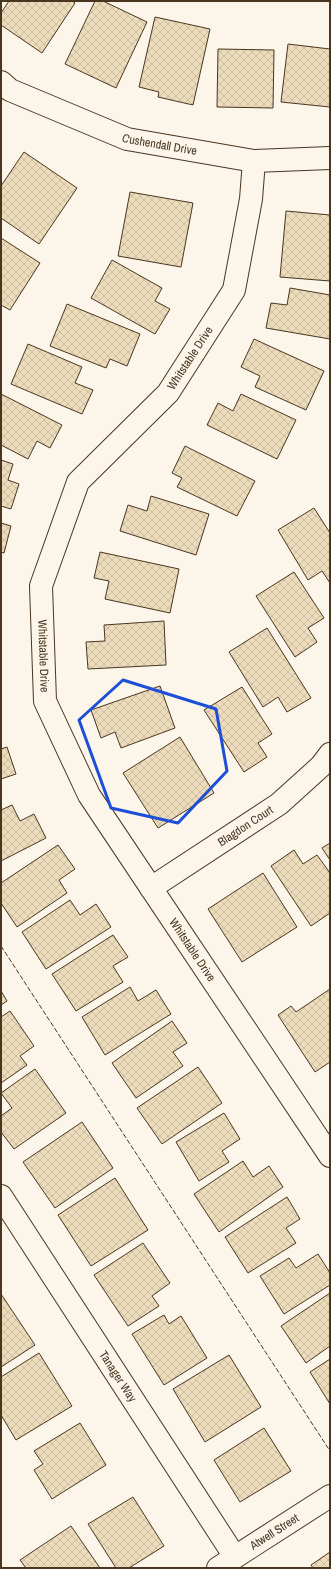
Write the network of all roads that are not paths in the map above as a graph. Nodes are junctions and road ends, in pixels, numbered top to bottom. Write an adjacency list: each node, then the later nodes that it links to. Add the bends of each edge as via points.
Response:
1 (4, 92): 3 (street, Cushendall Drive, via 127,139)
2 (330, 158): 3 (street, Cushendall Drive)
3 (254, 161): 5 (street, Whitstable Drive, via 251,199 234,290 168,393 78,482 40,586 45,701 89,795)
4 (330, 754): 5 (street, Blagdon Court, via 321,766 279,804)
5 (151, 888): 6 (street, Whitstable Drive)
6 (323, 1130): 7 (street, Whitstable Drive)
7 (330, 1156)
8 (1, 1196): 10 (street, Tanager Way)
9 (330, 1496): 10 (street, Atwell Street)
10 (227, 1563)

